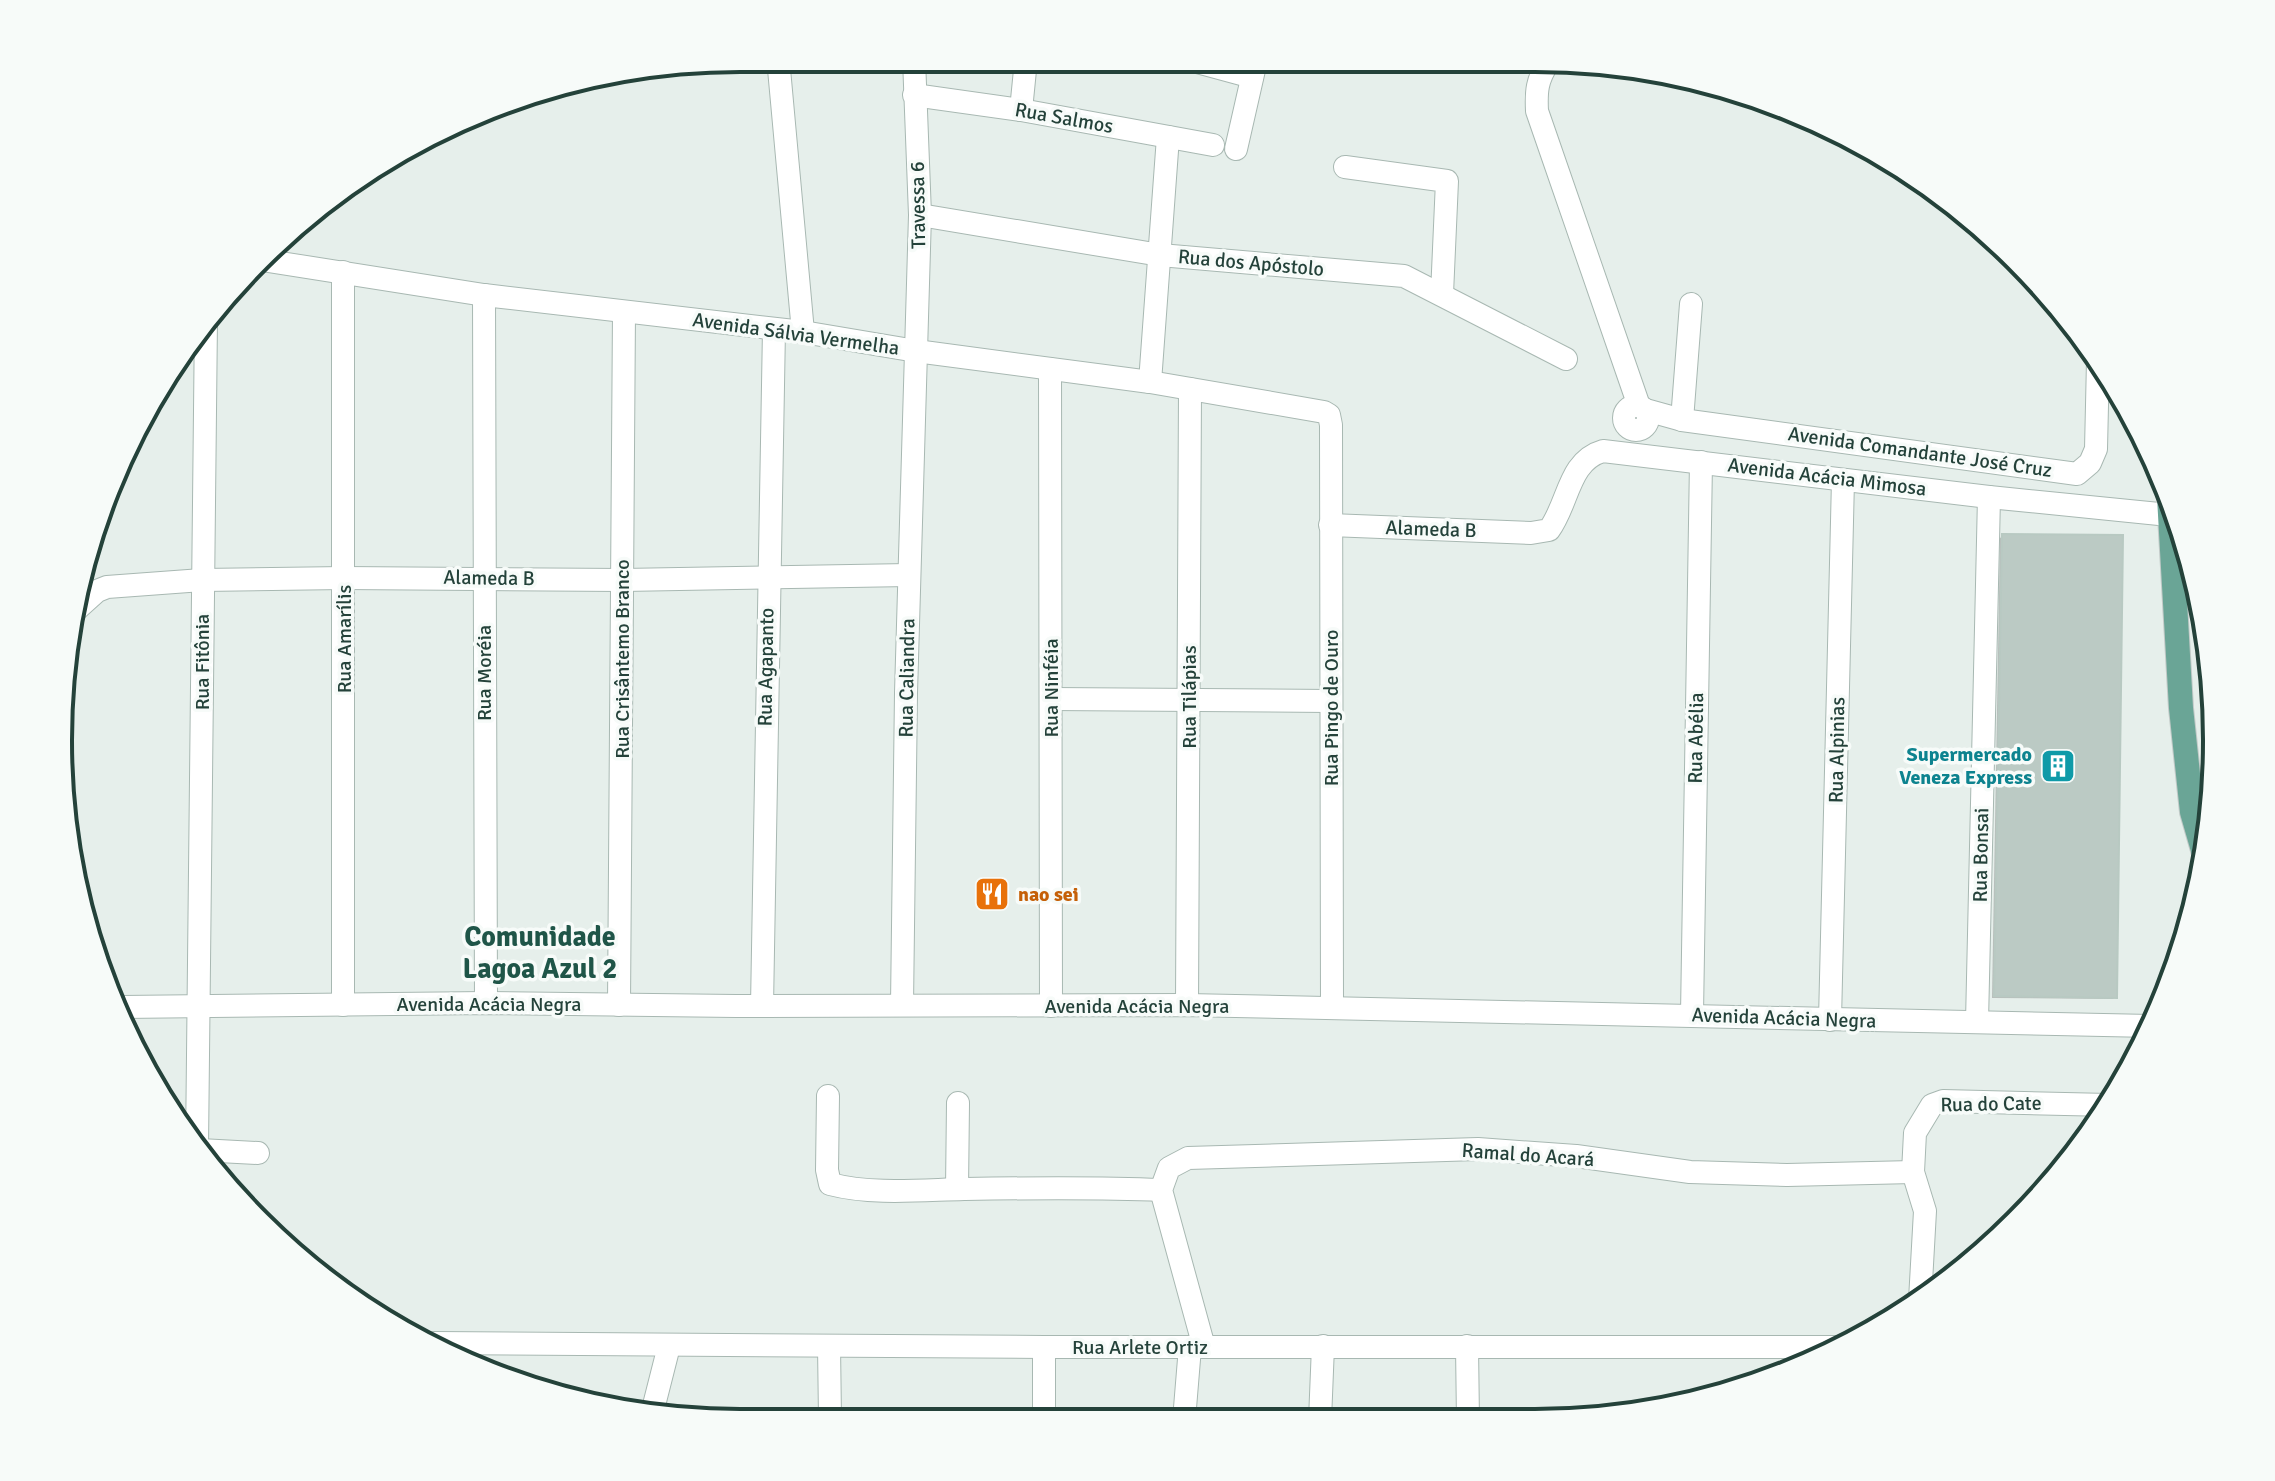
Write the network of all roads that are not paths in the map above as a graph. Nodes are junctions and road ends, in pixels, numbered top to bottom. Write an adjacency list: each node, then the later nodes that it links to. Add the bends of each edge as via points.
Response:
1 (779, 72): 21 (street)
2 (914, 72): 6 (street, Travessa 6)
3 (1025, 72): 7 (street)
4 (1253, 72): 10 (street)
5 (1542, 72): 30 (street, Avenida Comandante José Cruz, via 1537,111 1642,408)
6 (914, 95): 7 (street, Rua Salmos); 12 (street, Travessa 6)
7 (1021, 110): 8 (street, Rua Salmos)
8 (1168, 137): 9 (street, Rua Salmos); 13 (street)
9 (1213, 145)
10 (1236, 149)
11 (1345, 167): 16 (street, via 1447,181)
12 (920, 215): 13 (street, Rua dos Apóstolo); 23 (street, Travessa 6)
13 (1160, 255): 16 (street, Rua dos Apóstolo, via 1404,276); 27 (street)
14 (274, 262): 15 (street, Avenida Sálvia Vermelha)
15 (343, 272): 17 (street, Avenida Sálvia Vermelha); 40 (street, Rua Amarílis)
16 (1442, 294): 24 (street, Rua dos Apóstolo)
17 (484, 295): 19 (street, Avenida Sálvia Vermelha); 41 (street, Rua Moréia)
18 (1691, 304): 30 (street)
19 (624, 312): 20 (street, Avenida Sálvia Vermelha); 43 (street, Rua Crisântemo Branco)
20 (774, 329): 21 (street, Avenida Sálvia Vermelha); 39 (street, Rua Agapanto)
21 (803, 332): 23 (street, Avenida Sálvia Vermelha)
22 (206, 340): 42 (street, Rua Fitônia)
23 (916, 351): 25 (street, Avenida Sálvia Vermelha); 38 (street, Rua Caliandra)
24 (1566, 359)
25 (1050, 369): 27 (street, Avenida Sálvia Vermelha); 45 (street, Rua Ninféia)
26 (2098, 381): 30 (street, Avenida Comandante José Cruz, via 2096,449 2077,474)
27 (1150, 382): 28 (street, Avenida Sálvia Vermelha)
28 (1190, 389): 29 (street, Avenida Sálvia Vermelha); 46 (street, Rua Tilápias)
29 (1324, 412): 35 (street, Rua Pingo de Ouro, via 1331,425)
30 (1682, 420)
31 (1701, 462): 32 (street, Avenida Acácia Mimosa); 36 (street, Avenida Acácia Mimosa, via 1622,451 1590,455 1577,467 1549,530); 59 (street, Rua Abélia)
32 (1843, 480): 33 (street, Avenida Acácia Mimosa); 60 (street, Rua Alpinias)
33 (1989, 497): 34 (street, Avenida Acácia Mimosa); 61 (street, Rua Bonsai)
34 (2160, 506)
35 (1330, 525): 36 (street, Alameda B); 47 (street, Rua Pingo de Ouro)
36 (1531, 533)
37 (2171, 535): 48 (main road, via 2181,708)
38 (909, 575): 39 (street, Alameda B); 53 (street, Rua Caliandra)
39 (767, 577): 43 (street, Alameda B); 55 (street, Rua Agapanto)
40 (344, 578): 41 (street, Alameda B); 42 (street, Alameda B); 51 (street, Rua Amarílis)
41 (483, 578): 43 (street, Alameda B); 49 (street, Rua Moréia)
42 (202, 580): 44 (street, Alameda B, via 107,587); 50 (street, Rua Fitônia)
43 (623, 580): 52 (street, Rua Crisântemo Branco)
44 (87, 600)
45 (1051, 699): 46 (street); 56 (street, Rua Ninféia)
46 (1190, 699): 47 (street); 54 (street, Rua Tilápias)
47 (1330, 701): 58 (street, Rua Pingo de Ouro)
48 (2197, 829)
49 (486, 1003): 51 (street, Avenida Acácia Negra); 52 (street, Avenida Acácia Negra)
50 (199, 1005): 51 (street, Avenida Acácia Negra); 57 (street, Avenida Acácia Negra); 66 (street, Rua Fitônia)
51 (343, 1005)
52 (619, 1005): 55 (street, Avenida Acácia Negra)
53 (902, 1005): 55 (street, Avenida Acácia Negra); 56 (street, Avenida Acácia Negra)
54 (1187, 1005): 56 (street, Avenida Acácia Negra); 58 (street, Avenida Acácia Negra)
55 (762, 1006)
56 (1051, 1006)
57 (128, 1007)
58 (1332, 1007): 59 (street, Avenida Acácia Negra)
59 (1692, 1014): 60 (street, Avenida Acácia Negra)
60 (1830, 1020): 61 (street, Avenida Acácia Negra)
61 (1977, 1022): 62 (street, Avenida Acácia Negra)
62 (2139, 1026)
63 (828, 1096): 70 (street, via 830,1184)
64 (958, 1103): 70 (street)
65 (2095, 1105): 69 (street, Rua do Cate, via 1932,1105 1915,1133)
66 (199, 1132)
67 (212, 1150): 68 (street)
68 (258, 1153)
69 (1913, 1172): 71 (street, Ramal do Acará, via 1704,1172 1514,1150 1409,1151 1188,1158 1169,1168); 72 (street, Rua do Cate, via 1925,1211)
70 (957, 1189): 71 (street)
71 (1161, 1190): 79 (street)
72 (1921, 1285)
73 (452, 1343): 74 (street, Rua Arlete Ortiz)
74 (669, 1346): 75 (street, Rua Arlete Ortiz); 81 (street)
75 (829, 1346): 78 (street, Rua Arlete Ortiz); 82 (street)
76 (1323, 1346): 77 (street, Rua Arlete Ortiz); 79 (street, Rua Arlete Ortiz); 85 (street)
77 (1467, 1346): 80 (street, Rua Arlete Ortiz); 86 (street)
78 (1044, 1347): 79 (street, Rua Arlete Ortiz); 83 (street)
79 (1197, 1347): 84 (street)
80 (1815, 1347)
81 (655, 1403)
82 (830, 1409)
83 (1044, 1409)
84 (1186, 1409)
85 (1320, 1409)
86 (1468, 1409)

